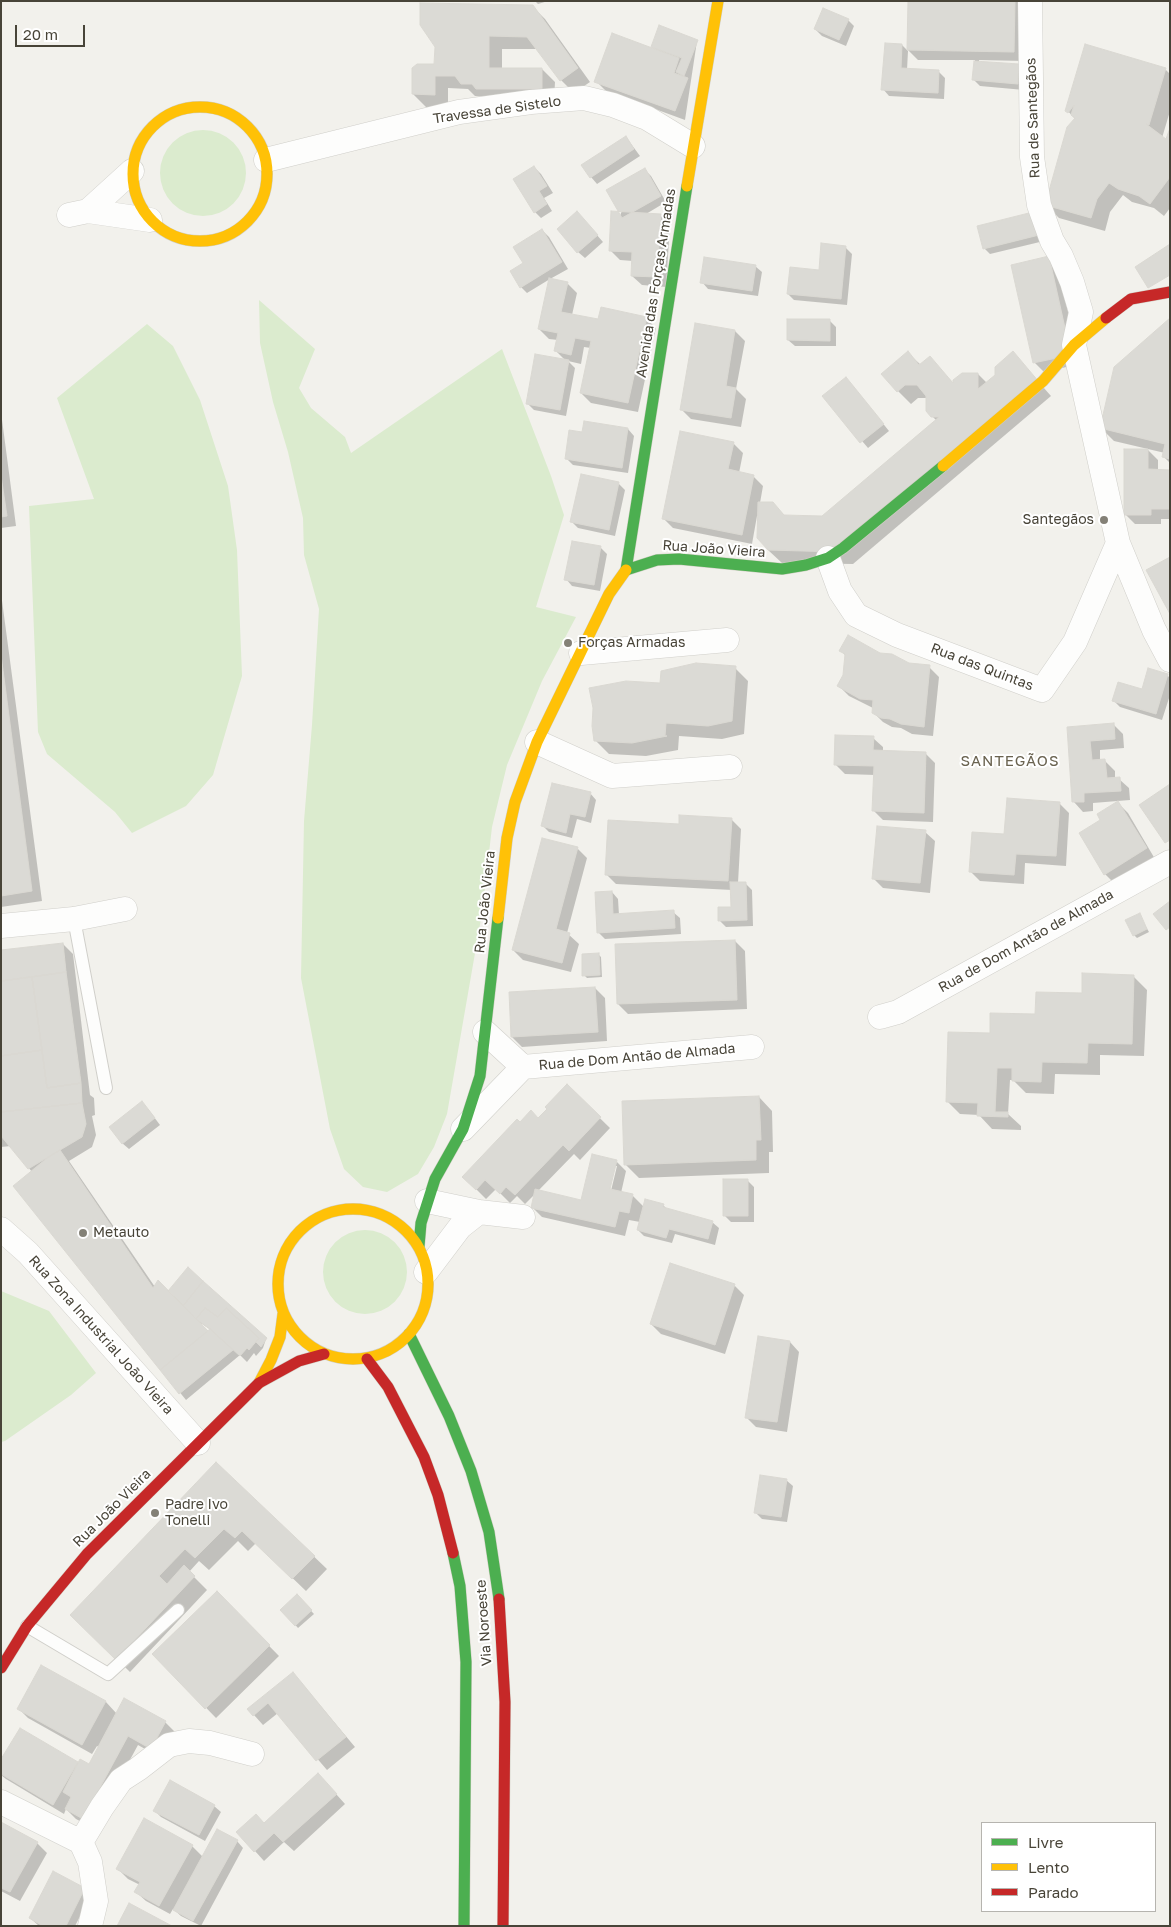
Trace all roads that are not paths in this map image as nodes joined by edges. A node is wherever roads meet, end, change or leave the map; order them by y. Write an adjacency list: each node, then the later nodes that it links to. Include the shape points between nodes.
1 (718, 1): 3 (street, Avenida das Forças Armadas)
2 (1030, 1): 8 (street, Rua de Santegãos, via 1032,158 1042,216 1072,282 1081,312)
3 (693, 146): 4 (street, Travessa de Sistelo, via 647,118 584,98 459,112); 11 (street, Avenida das Forças Armadas)
4 (266, 160): 5 (street, via 258,139 244,123 225,111 204,107 182,109 163,117 148,131 137,149); 6 (street, via 263,198 254,214 240,228 223,238 204,242 185,240 167,233)
5 (132, 171): 6 (street, via 140,205); 6 (street, via 78,213)
6 (150, 220)
7 (1170, 292): 8 (street, Rua João Vieira, via 1131,299)
8 (1074, 345): 9 (street); 10 (street, Rua João Vieira, via 1043,381 908,496)
9 (1118, 543): 10 (street, Rua das Quintas, via 1075,642 1042,690 897,635 856,615 840,591); 14 (street)
10 (828, 558): 11 (street, Rua João Vieira, via 782,569 679,559 656,560)
11 (626, 570): 13 (street, Rua João Vieira, via 609,594)
12 (727, 640): 13 (street)
13 (581, 653): 15 (street, Rua João Vieira)
14 (1170, 660)
15 (536, 742): 16 (street, via 612,776); 22 (street, Rua João Vieira, via 515,802 507,838)
16 (730, 767)
17 (1170, 862): 21 (street, Rua de Dom Antão de Almada, via 898,1012)
18 (124, 909): 19 (street)
19 (74, 919): 20 (street); 25 (lane)
20 (1, 926)
21 (880, 1017)
22 (485, 1032): 24 (street); 26 (street, Rua João Vieira, via 480,1076)
23 (752, 1047): 24 (street, Rua de Dom Antão de Almada)
24 (523, 1067): 26 (street)
25 (106, 1088)
26 (463, 1129): 27 (street, Rua João Vieira)
27 (424, 1195): 30 (street); 33 (street)
28 (393, 1209): 29 (street)
29 (375, 1212): 33 (street, via 398,1223); 35 (street, via 350,1209 326,1214 304,1226 288,1245 279,1269 278,1294)
30 (479, 1212): 31 (street); 34 (street, via 460,1227)
31 (523, 1217)
32 (1, 1229): 40 (street, Rua Zona Industrial João Vieira, via 28,1253)
33 (419, 1246): 34 (street)
34 (426, 1272): 36 (street, via 428,1289 422,1313)
35 (283, 1314): 37 (street, via 299,1338); 39 (street, Rua João Vieira, via 280,1337)
36 (410, 1334): 38 (street, via 390,1350); 49 (street, Via Noroeste, via 471,1471 490,1541 499,1595 504,1702)
37 (324, 1354): 38 (street, via 342,1359); 39 (street, Rua João Vieira, via 299,1361)
38 (367, 1358): 48 (street, Via Noroeste, via 388,1387 424,1457 448,1530 460,1586 466,1662)
39 (259, 1383): 40 (street, Rua João Vieira)
40 (198, 1443): 42 (street, Rua João Vieira, via 87,1554)
41 (178, 1610): 42 (lane, via 108,1674)
42 (26, 1626): 43 (street, Rua João Vieira)
43 (1, 1668)
44 (252, 1754): 46 (street, via 210,1743 190,1741 169,1745 121,1780)
45 (1, 1802): 46 (street)
46 (81, 1842): 47 (street, via 90,1862 96,1902)
47 (90, 1926)
48 (464, 1926)
49 (503, 1926)

